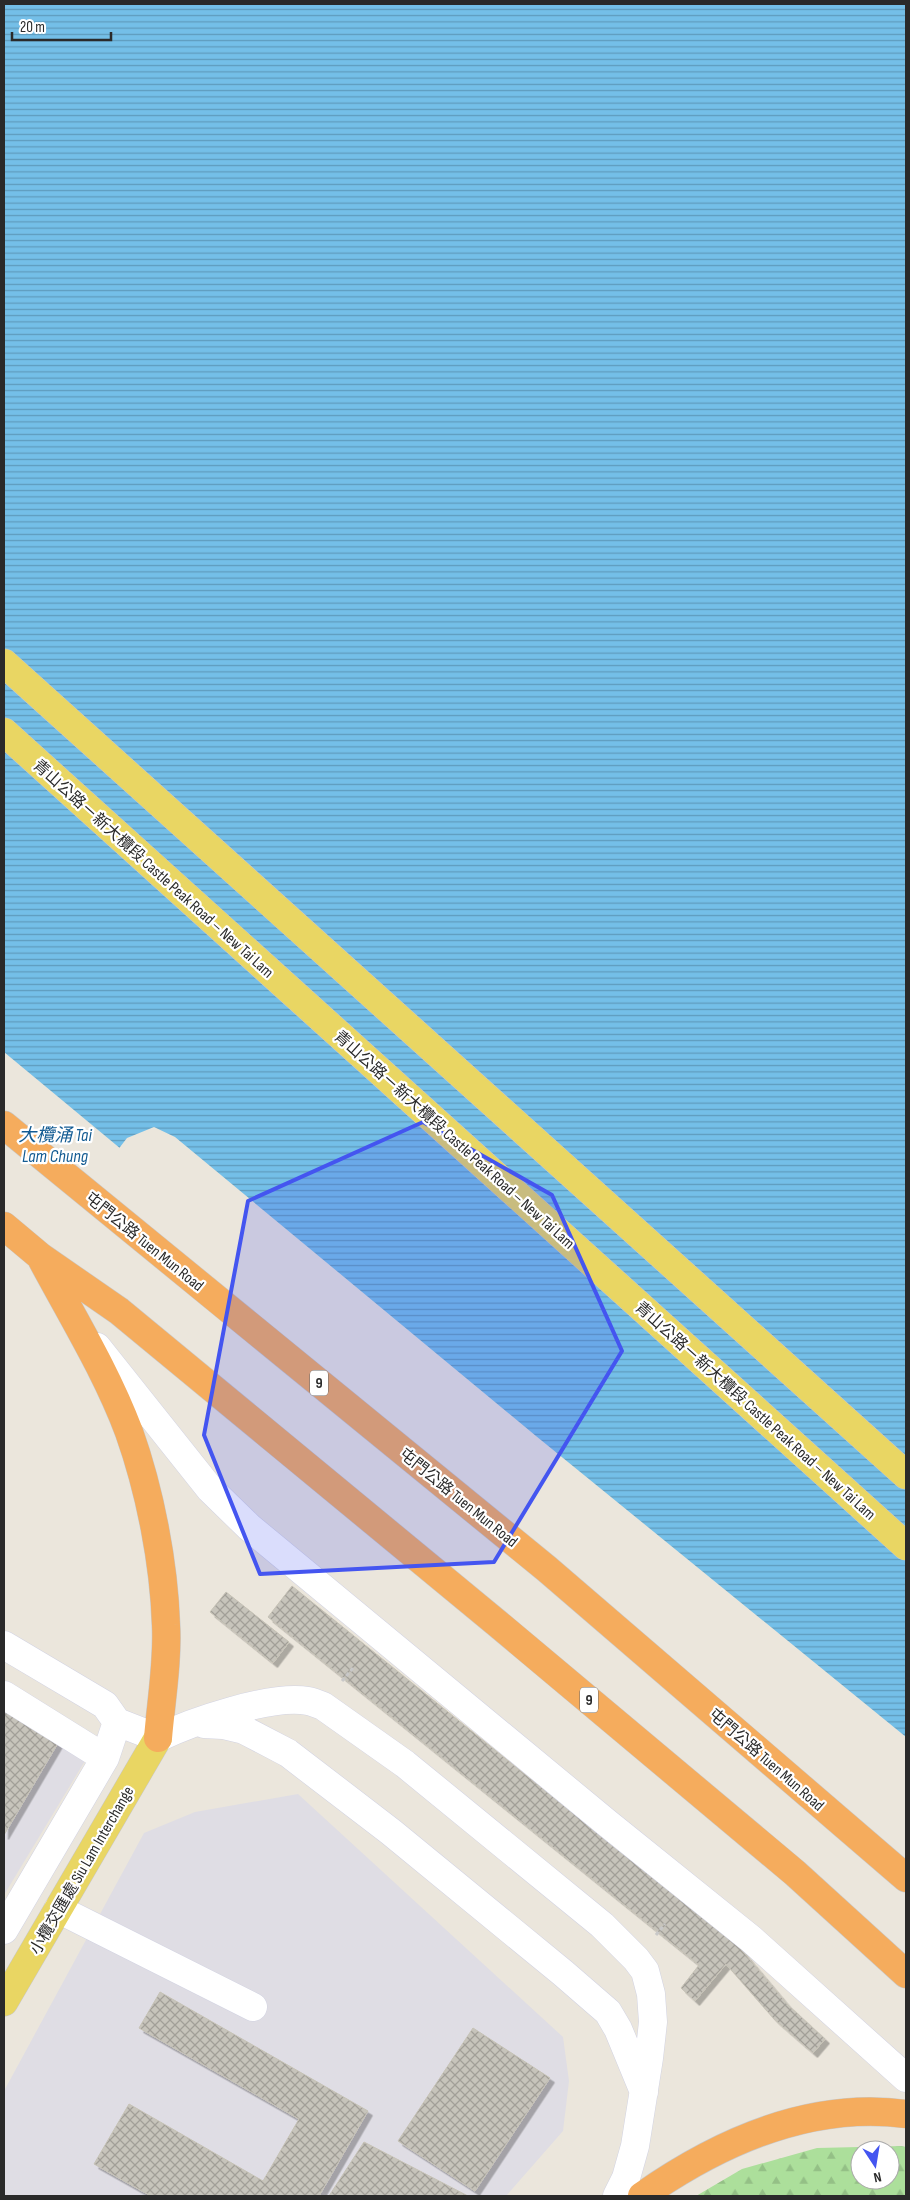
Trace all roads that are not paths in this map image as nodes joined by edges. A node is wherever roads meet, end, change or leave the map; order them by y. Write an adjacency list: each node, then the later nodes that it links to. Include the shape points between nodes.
1 (4, 663): 7 (main road)
2 (4, 732): 8 (main road, 青山公路－新大欖段 Castle Peak Road – New Tai Lam)
3 (4, 1125): 15 (highway, 屯門公路 Tuen Mun Road / 9, via 547,1568)
4 (4, 1226): 5 (highway, 9)
5 (41, 1256): 6 (highway); 18 (highway, 9, via 119,1311 490,1618 795,1873)
6 (70, 1312): 13 (highway, via 129,1432 154,1531 166,1627); 21 (lane, via 204,1482 249,1527 607,1823 752,1938)
7 (906, 1474)
8 (906, 1546)
9 (4, 1645): 11 (lane)
10 (4, 1695): 14 (lane)
11 (111, 1714): 13 (lane); 14 (lane)
12 (197, 1723): 13 (lane); 22 (lane, via 244,1730 288,1753 391,1832 556,1967 608,2012); 22 (lane, via 253,1705 275,1702 307,1700 322,1706 405,1764 602,1925 636,1959 644,1971 651,1994 653,2022)
13 (158, 1738): 16 (main road, 小欖交匯處 Siu Lam Interchange)
14 (106, 1758): 17 (lane)
15 (906, 1878)
16 (58, 1909): 19 (main road, 小欖交匯處 Siu Lam Interchange); 20 (lane)
17 (8, 1913)
18 (906, 1974)
19 (4, 2002)
20 (253, 2007)
21 (906, 2078)
22 (644, 2092): 24 (lane, via 635,2146)
23 (906, 2114): 25 (highway, via 857,2111 813,2116 770,2127 709,2154)
24 (617, 2196)
25 (642, 2196)

